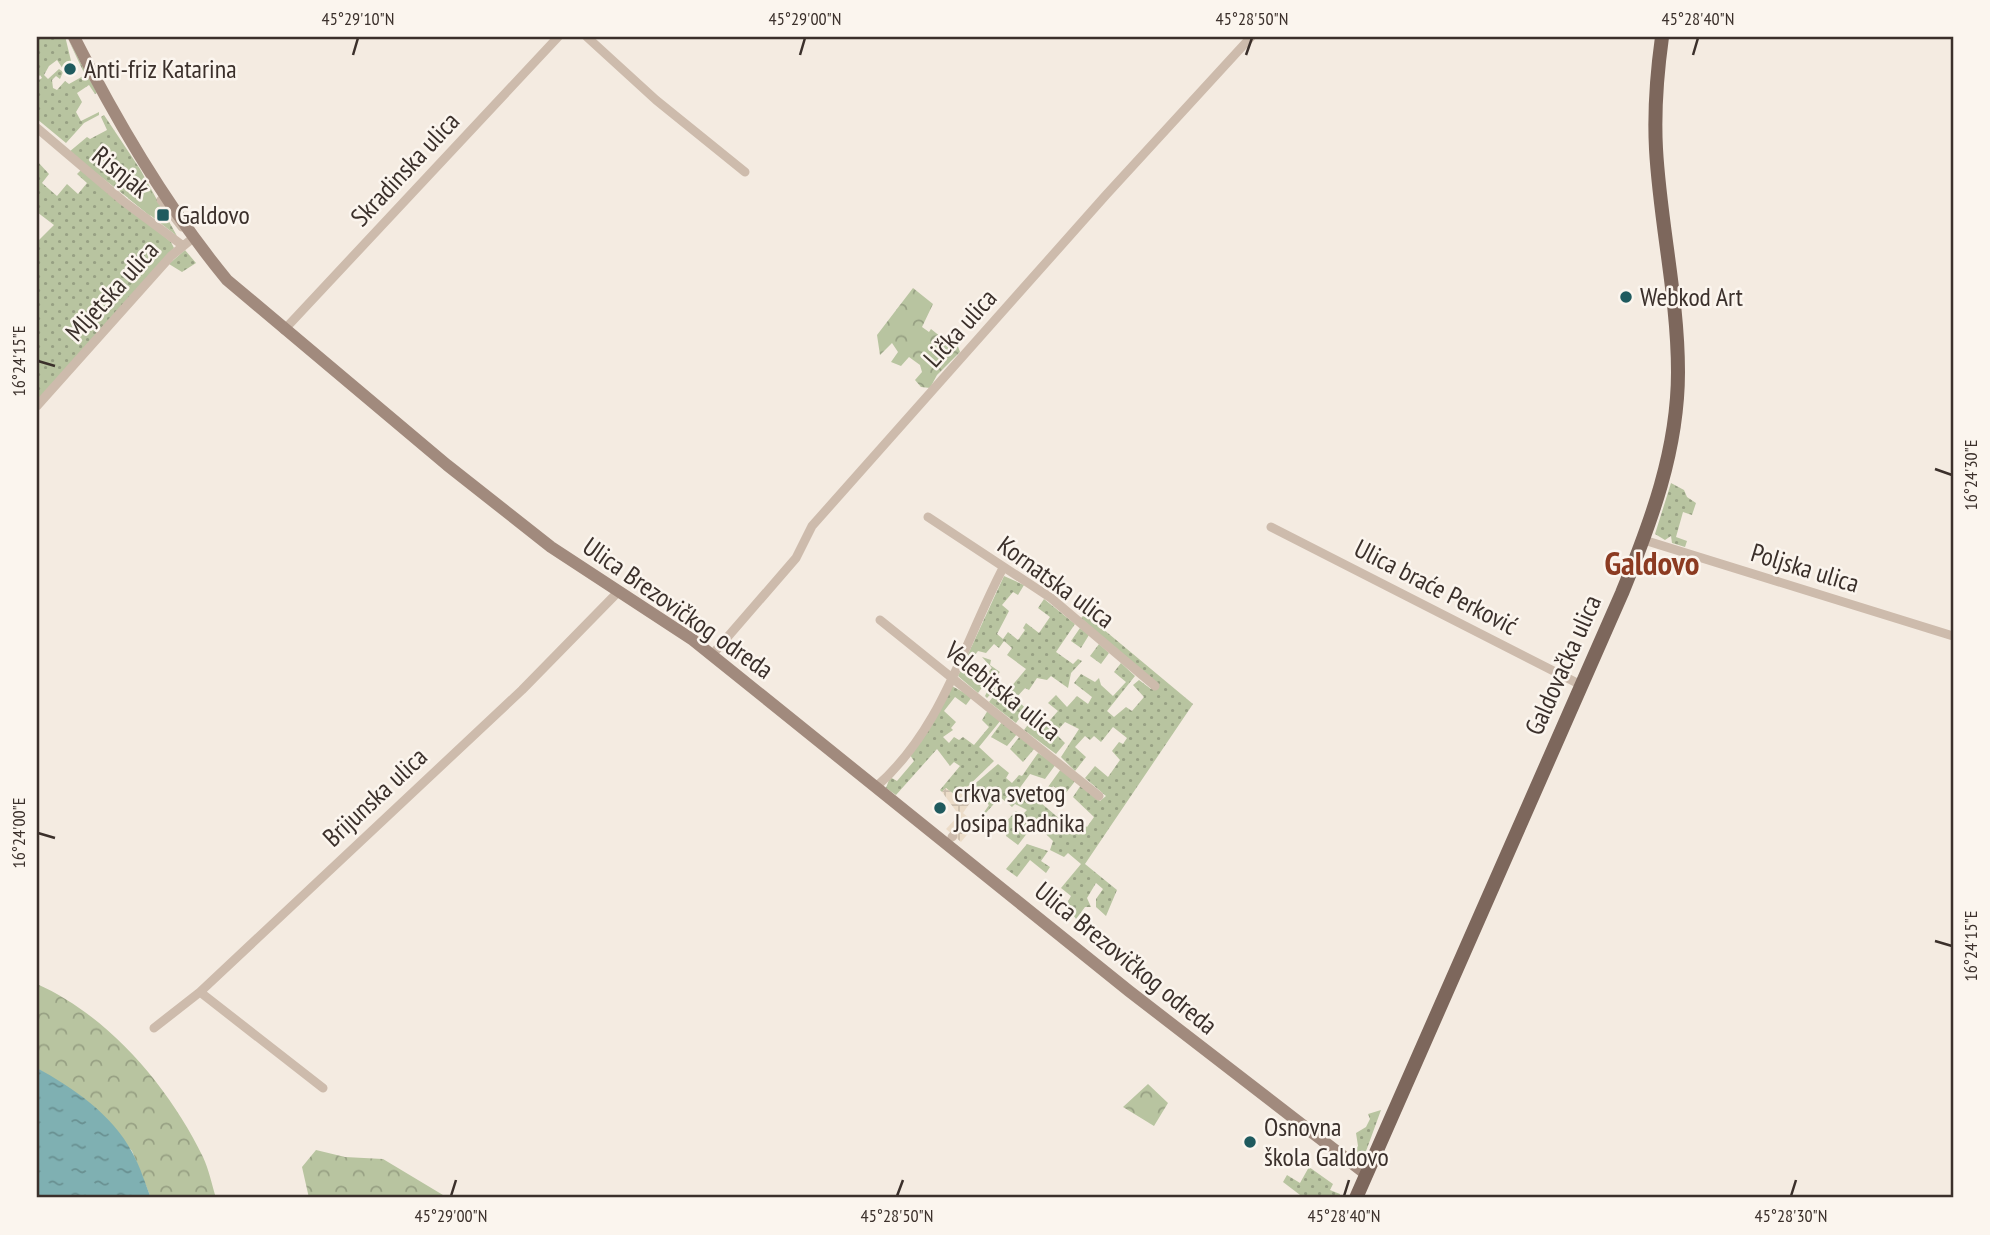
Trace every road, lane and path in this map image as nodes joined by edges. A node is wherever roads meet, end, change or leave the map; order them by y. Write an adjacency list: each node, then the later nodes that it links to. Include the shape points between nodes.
1 (74, 37): 8 (main road, Ulica Brezovičkog odreda, via 104,96)
2 (558, 37): 10 (street, Skradinska ulica)
3 (587, 37): 7 (street)
4 (1251, 37): 19 (street, Lička ulica, via 812,526 796,558)
5 (1662, 37): 14 (main road, Galdovačka ulica, via 1656,147 1678,375 1668,460)
6 (37, 128): 9 (street, Risnjak)
7 (745, 173)
8 (192, 235): 9 (street, Mljetska ulica); 10 (main road, Ulica Brezovičkog odreda, via 227,281)
9 (182, 245): 11 (street, Mljetska ulica)
10 (284, 330): 16 (main road, Ulica Brezovičkog odreda, via 551,547)
11 (37, 406)
12 (928, 517): 15 (street, Kornatska ulica)
13 (1271, 527): 21 (street, Ulica braće Perković)
14 (1644, 540): 18 (street, Poljska ulica); 21 (main road, Galdovačka ulica)
15 (1003, 568): 20 (street); 22 (street, Kornatska ulica, via 1051,598)
16 (619, 591): 19 (main road, Ulica Brezovičkog odreda); 25 (street, Brijunska ulica, via 522,690)
17 (880, 620): 20 (street, Velebitska ulica)
18 (1953, 636)
19 (712, 655): 23 (main road, Ulica Brezovičkog odreda)
20 (950, 676): 23 (street, via 942,701 914,748); 24 (street, Velebitska ulica)
21 (1581, 685): 28 (main road, Galdovačka ulica)
22 (1156, 687)
23 (876, 787): 28 (main road, Ulica Brezovičkog odreda)
24 (1100, 796)
25 (200, 992): 26 (street, Brijunska ulica); 27 (street)
26 (155, 1028)
27 (323, 1088)
28 (1366, 1174): 29 (main road, Galdovačka ulica)
29 (1356, 1198)

